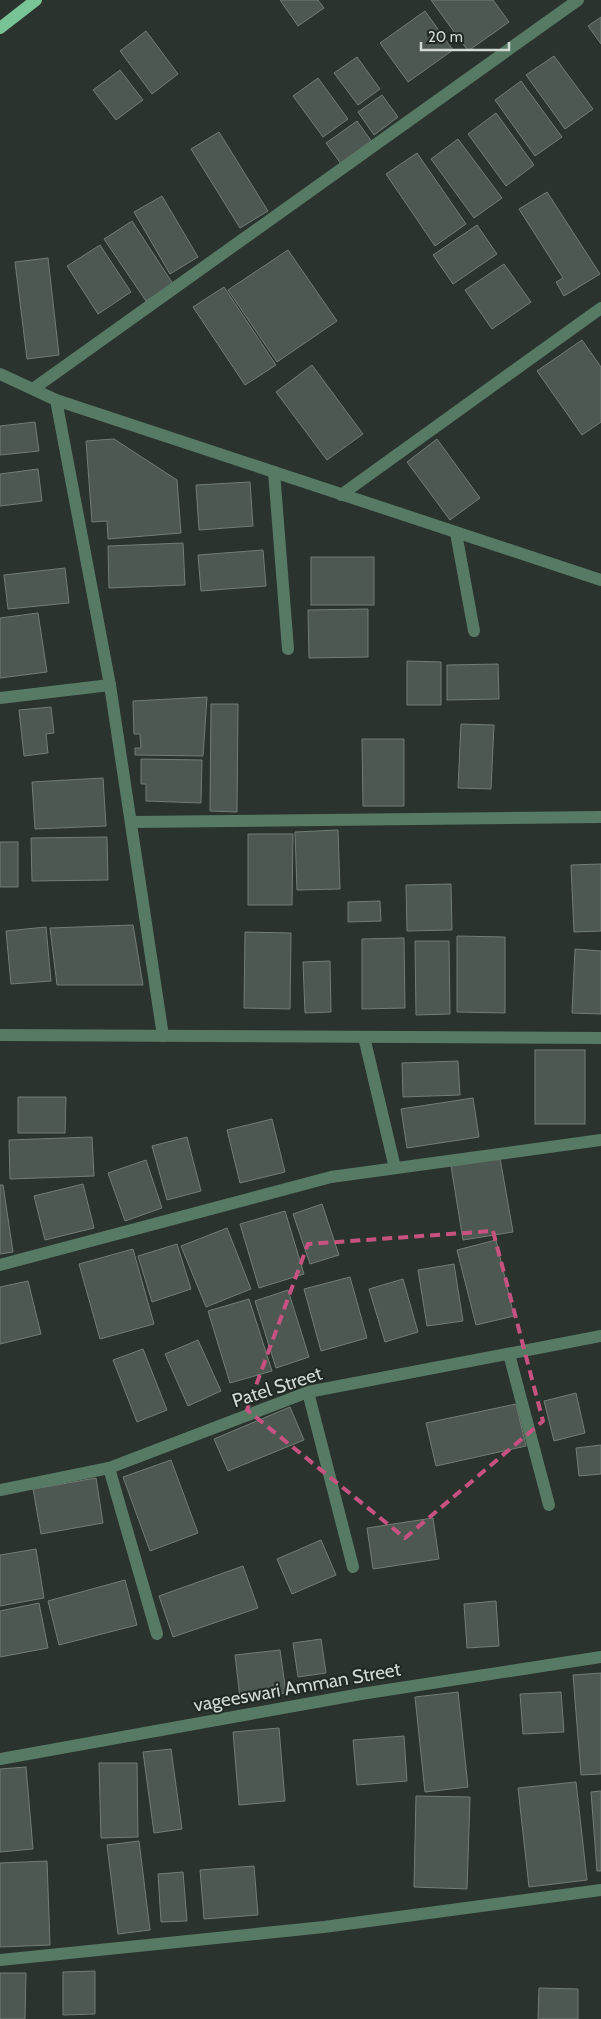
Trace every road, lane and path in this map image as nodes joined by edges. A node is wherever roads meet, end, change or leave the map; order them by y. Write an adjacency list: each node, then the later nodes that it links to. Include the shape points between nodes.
1 (36, 0): 3 (main road)
2 (578, 0): 6 (street)
3 (0, 28)
4 (601, 308): 9 (street)
5 (0, 374): 6 (street)
6 (33, 389): 7 (street)
7 (56, 400): 8 (street); 14 (street)
8 (274, 472): 9 (street); 13 (street)
9 (341, 495): 10 (street)
10 (456, 533): 11 (street); 12 (street)
11 (601, 580)
12 (474, 631)
13 (288, 649)
14 (110, 685): 15 (street); 17 (street)
15 (0, 698)
16 (601, 817): 17 (street)
17 (132, 822): 19 (street)
18 (0, 1035): 19 (street)
19 (163, 1036): 20 (street)
20 (364, 1037): 21 (street); 23 (street)
21 (601, 1038)
22 (601, 1140): 23 (street)
23 (395, 1168): 24 (street, via 331,1177)
24 (0, 1265)
25 (601, 1336): 26 (street, Patel Street)
26 (509, 1354): 27 (street, Patel Street); 30 (street)
27 (308, 1392): 28 (street, Patel Street); 31 (street)
28 (110, 1468): 29 (street, Patel Street); 32 (street)
29 (0, 1490)
30 (549, 1505)
31 (353, 1567)
32 (157, 1634)
33 (601, 1657): 34 (street, vageeswari Amman Street, via 361,1694)
34 (0, 1759)
35 (601, 1890): 36 (street, via 324,1927)
36 (0, 1960)

